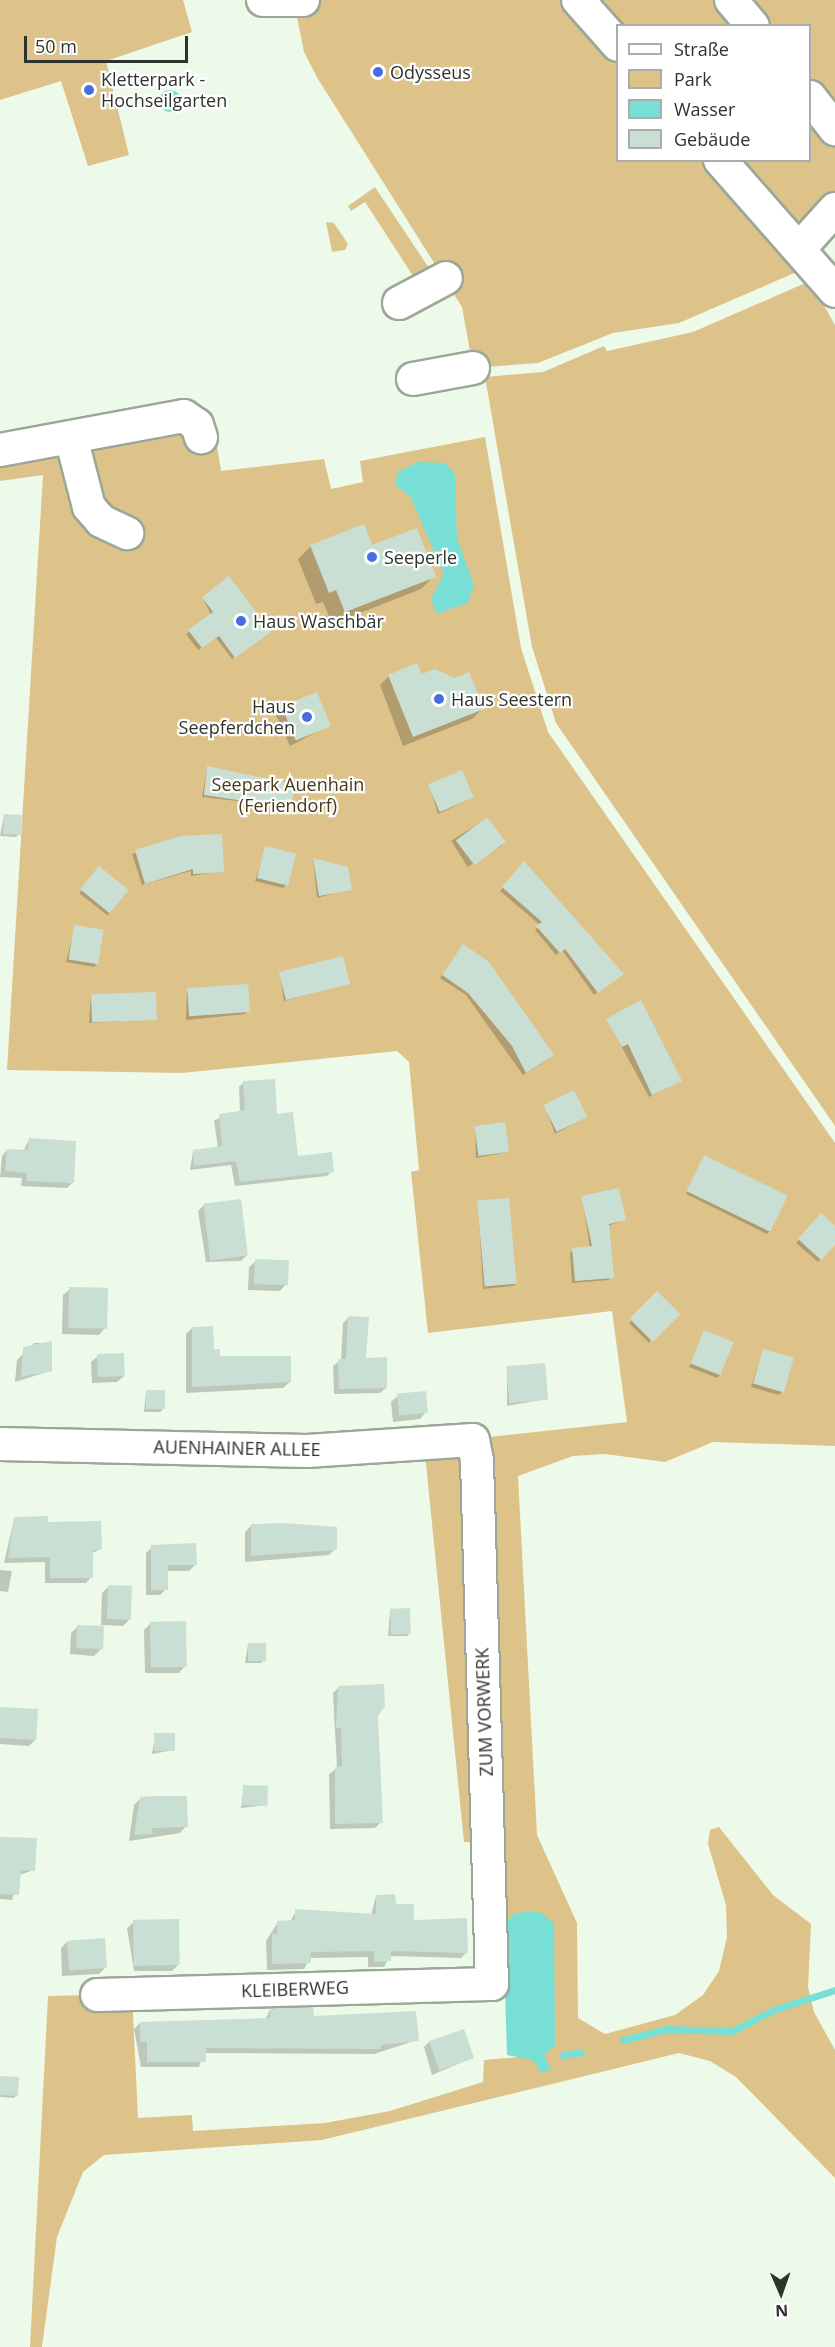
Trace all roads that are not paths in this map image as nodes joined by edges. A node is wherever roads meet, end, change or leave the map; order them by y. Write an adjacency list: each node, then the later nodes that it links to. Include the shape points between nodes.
1 (263, 0): 4 (street)
2 (578, 0): 6 (street)
3 (731, 0): 5 (street)
4 (299, 1)
5 (751, 24)
6 (616, 43)
7 (811, 98): 8 (street)
8 (835, 129)
9 (722, 162): 11 (street)
10 (835, 209): 11 (street)
11 (812, 258): 13 (street)
12 (446, 278): 14 (street)
13 (835, 291)
14 (399, 303)
15 (473, 368): 16 (street)
16 (413, 379)
17 (70, 437): 18 (street, via 184,416 197,425); 19 (street); 20 (street, via 82,489 101,521)
18 (201, 437)
19 (0, 450)
20 (127, 533)
21 (473, 1440): 22 (street, AUENHAINER ALLEE, via 307,1451); 23 (street, ZUM VORWERK)
22 (0, 1444)
23 (492, 1984): 24 (street, KLEIBERWEG)
24 (97, 1995)

